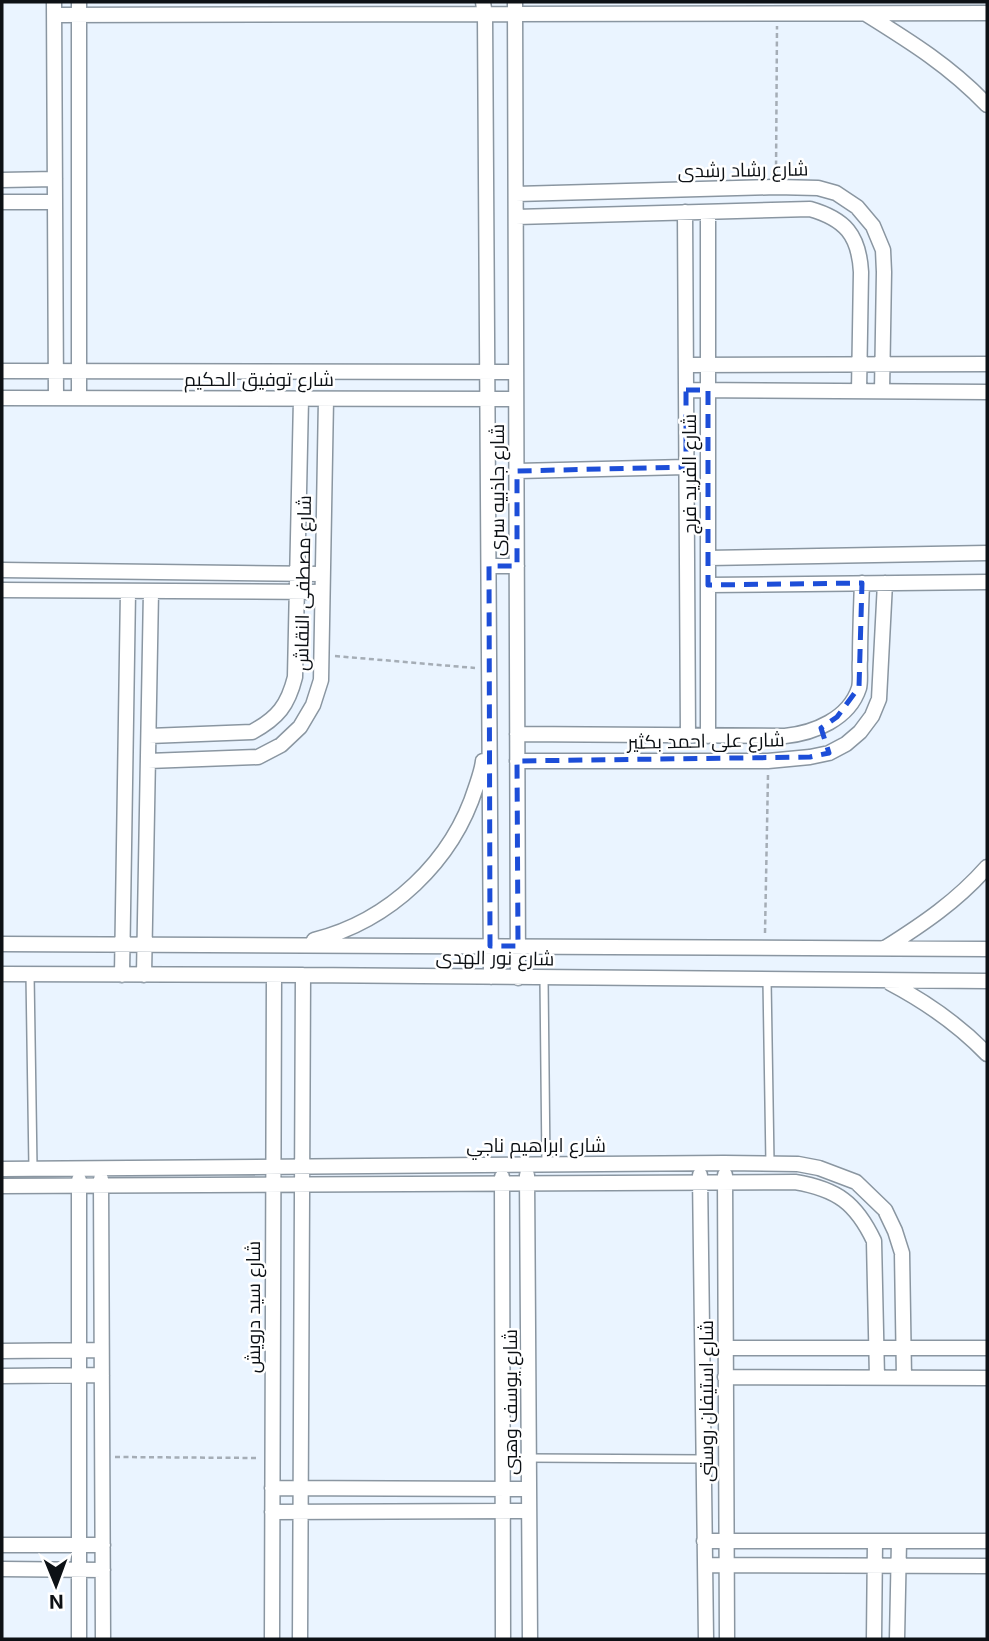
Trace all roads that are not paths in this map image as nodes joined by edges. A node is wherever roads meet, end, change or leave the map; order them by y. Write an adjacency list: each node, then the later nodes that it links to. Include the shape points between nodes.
1 (484, 8): 2 (street); 4 (street); 26 (street, شارع جاذبيه سرى)
2 (516, 8): 6 (street); 11 (street, شارع جاذبيه سرى)
3 (54, 9): 4 (street); 9 (street)
4 (79, 9): 25 (street)
5 (987, 13): 6 (street)
6 (865, 14): 7 (street, via 938,60)
7 (987, 105)
8 (2, 180): 9 (street)
9 (55, 180): 13 (street)
10 (776, 187): 11 (street, شارع رشاد رشدى); 14 (street); 22 (street, شارع رشاد رشدى, via 836,193 858,207 873,226 883,250)
11 (516, 194): 17 (street, شارع جاذبيه سرى)
12 (2, 202): 13 (street)
13 (55, 202): 24 (street)
14 (776, 210): 16 (street); 18 (street, via 810,209 827,214 853,238 861,272)
15 (685, 212): 16 (street); 17 (street); 20 (street, شارع الفريد فرج)
16 (708, 212): 21 (street, شارع الفريد فرج)
17 (516, 217): 27 (street, شارع جاذبيه سرى)
18 (859, 364): 21 (street); 22 (street); 30 (street)
19 (987, 364): 22 (street)
20 (686, 365): 21 (street); 28 (street, شارع الفريد فرج)
21 (708, 365): 29 (street, شارع الفريد فرج)
22 (882, 365): 31 (street, شارع رشاد رشدى)
23 (2, 371): 24 (street, شارع توفيق الحكيم)
24 (56, 371): 25 (street, شارع توفيق الحكيم); 34 (street)
25 (79, 372): 26 (street, شارع توفيق الحكيم); 35 (street)
26 (487, 372): 27 (street, شارع توفيق الحكيم); 38 (street, شارع جاذبيه سرى)
27 (516, 372): 39 (street, شارع جاذبيه سرى)
28 (686, 390): 29 (street); 40 (street, شارع الفريد فرج)
29 (708, 390): 30 (street); 43 (street, شارع الفريد فرج)
30 (859, 391): 31 (street)
31 (882, 391): 32 (street)
32 (987, 392)
33 (2, 398): 34 (street, شارع توفيق الحكيم)
34 (56, 398): 35 (street, شارع توفيق الحكيم)
35 (79, 398): 36 (street, شارع توفيق الحكيم)
36 (301, 399): 37 (street, شارع توفيق الحكيم); 47 (street, شارع مصطفى النقاش)
37 (326, 399): 38 (street, شارع توفيق الحكيم); 48 (street, شارع مصطفى النقاش)
38 (488, 399): 39 (street, شارع توفيق الحكيم); 44 (street, شارع جاذبيه سرى)
39 (516, 399): 41 (street, شارع جاذبيه سرى)
40 (686, 467): 41 (street); 63 (street, شارع الفريد فرج)
41 (517, 471): 45 (street, شارع جاذبيه سرى)
42 (987, 553): 43 (street)
43 (708, 558): 52 (street, شارع الفريد فرج)
44 (489, 566): 45 (street); 59 (street, شارع جاذبيه سرى)
45 (517, 566): 61 (street, شارع جاذبيه سرى)
46 (2, 570): 47 (street)
47 (297, 574): 48 (street); 56 (street, شارع مصطفى النقاش)
48 (322, 574): 57 (street, شارع مصطفى النقاش)
49 (987, 582): 51 (street)
50 (862, 583): 51 (street); 52 (street); 60 (street, شارع على احمد بكثير, via 859,687 850,703)
51 (885, 583): 66 (street, شارع على احمد بكثير, via 879,699 860,732)
52 (708, 585): 64 (street, شارع الفريد فرج)
53 (2, 590): 54 (street)
54 (128, 591): 55 (street); 69 (street)
55 (151, 591): 56 (street); 62 (street)
56 (297, 592): 57 (street); 58 (street, شارع مصطفى النقاش, via 295,677 281,711)
57 (322, 593): 65 (street, شارع مصطفى النقاش, via 321,680 300,727)
58 (267, 724): 62 (street, via 252,732); 65 (street)
59 (487, 728): 74 (street, via 482,767 470,804 429,871 367,920 331,936); 75 (street, شارع جاذبيه سرى)
60 (821, 728): 64 (street, شارع على احمد بكثير, via 785,736); 66 (street)
61 (517, 734): 63 (street, شارع على احمد بكثير); 67 (street, شارع جاذبيه سرى)
62 (149, 736): 68 (street)
63 (688, 736): 64 (street, شارع على احمد بكثير)
64 (708, 736)
65 (281, 745): 68 (street, شارع مصطفى النقاش, via 258,757)
66 (829, 753): 67 (street, شارع على احمد بكثير, via 768,761)
67 (517, 761): 76 (street, شارع جاذبيه سرى)
68 (148, 767): 69 (street, شارع مصطفى النقاش); 73 (street)
69 (125, 773): 72 (street)
70 (987, 867): 77 (street, via 931,919)
71 (2, 944): 72 (street, شارع نور الهدى)
72 (122, 945): 73 (street, شارع نور الهدى); 81 (street)
73 (145, 945): 74 (street, شارع نور الهدى); 82 (street)
74 (293, 945): 75 (street, شارع نور الهدى)
75 (490, 946): 76 (street, شارع نور الهدى); 85 (street, شارع جاذبيه سرى)
76 (518, 946): 77 (street, شارع نور الهدى); 86 (street, شارع جاذبيه سرى)
77 (885, 948): 78 (street, شارع نور الهدى)
78 (987, 949)
79 (2, 974): 80 (street, شارع نور الهدى)
80 (30, 974): 81 (street, شارع نور الهدى); 100 (lane)
81 (122, 975): 82 (street, شارع نور الهدى)
82 (144, 975): 83 (street, شارع نور الهدى)
83 (274, 975): 84 (street, شارع نور الهدى); 98 (street, شارع سيد درويش)
84 (303, 975): 85 (street, شارع نور الهدى); 99 (street)
85 (491, 978): 86 (street, شارع نور الهدى)
86 (518, 978): 87 (street, شارع نور الهدى)
87 (544, 978): 88 (street, شارع نور الهدى); 97 (lane)
88 (767, 980): 89 (street, شارع نور الهدى); 93 (lane)
89 (886, 981): 90 (street, شارع نور الهدى); 91 (street, via 945,1016)
90 (987, 981)
91 (987, 1054)
92 (724, 1163): 93 (street, شارع ابراهيم ناجي); 94 (street, شارع ابراهيم ناجي); 105 (street, شارع استيفان روستى)
93 (770, 1163): 116 (street, شارع ابراهيم ناجي, via 838,1174 856,1182 885,1210 902,1254)
94 (699, 1164): 97 (street, شارع ابراهيم ناجي); 104 (street, شارع استيفان روستى)
95 (502, 1165): 96 (street, شارع ابراهيم ناجي); 99 (street, شارع ابراهيم ناجي); 107 (street, شارع يوسف وهبى)
96 (527, 1165): 97 (street, شارع ابراهيم ناجي); 106 (street, شارع يوسف وهبى)
97 (546, 1165)
98 (273, 1166): 99 (street, شارع ابراهيم ناجي); 102 (street, شارع ابراهيم ناجي); 108 (street, شارع سيد درويش)
99 (302, 1166): 109 (street)
100 (33, 1168): 101 (street, شارع ابراهيم ناجي); 103 (street, شارع ابراهيم ناجي)
101 (79, 1168): 102 (street, شارع ابراهيم ناجي); 111 (street)
102 (101, 1168): 112 (street)
103 (2, 1169)
104 (700, 1182): 105 (street, شارع ابراهيم ناجي); 106 (street, شارع ابراهيم ناجي); 128 (street, شارع استيفان روستى)
105 (724, 1182): 113 (street, شارع استيفان روستى); 115 (street, شارع ابراهيم ناجي, via 816,1185 852,1206 874,1241)
106 (527, 1183): 107 (street, شارع ابراهيم ناجي); 127 (street, شارع يوسف وهبى)
107 (502, 1184): 109 (street, شارع ابراهيم ناجي); 131 (street, شارع يوسف وهبى)
108 (273, 1185): 109 (street, شارع ابراهيم ناجي); 112 (street, شارع ابراهيم ناجي); 129 (street, شارع سيد درويش)
109 (302, 1185): 130 (street)
110 (2, 1186): 111 (street, شارع ابراهيم ناجي)
111 (79, 1186): 112 (street, شارع ابراهيم ناجي); 117 (street)
112 (101, 1186): 118 (street)
113 (725, 1348): 115 (street); 123 (street, شارع استيفان روستى)
114 (987, 1348): 116 (street)
115 (877, 1349): 116 (street); 124 (street, شارع ابراهيم ناجي)
116 (904, 1349): 125 (street, شارع ابراهيم ناجي)
117 (79, 1350): 118 (street); 119 (street); 120 (street)
118 (102, 1350): 121 (street)
119 (2, 1351)
120 (79, 1375): 121 (street); 122 (street); 143 (street)
121 (102, 1375): 144 (street)
122 (2, 1376)
123 (726, 1377): 124 (street); 138 (street, شارع استيفان روستى)
124 (877, 1377): 125 (street)
125 (904, 1377): 126 (street)
126 (987, 1378)
127 (529, 1458): 128 (lane); 132 (street, شارع يوسف وهبى)
128 (704, 1459): 137 (street, شارع استيفان روستى)
129 (272, 1489): 130 (street); 135 (street, شارع سيد درويش)
130 (301, 1489): 131 (street); 136 (street)
131 (503, 1489): 132 (street); 133 (street, شارع يوسف وهبى)
132 (529, 1489): 134 (street, شارع يوسف وهبى)
133 (503, 1511): 134 (street); 136 (street); 157 (street, شارع يوسف وهبى)
134 (530, 1511): 158 (street, شارع يوسف وهبى)
135 (272, 1512): 136 (street); 155 (street, شارع سيد درويش)
136 (301, 1512): 156 (street)
137 (704, 1541): 138 (street); 145 (street, شارع استيفان روستى)
138 (726, 1541): 139 (street); 146 (street, شارع استيفان روستى)
139 (875, 1541): 140 (street); 147 (street)
140 (899, 1541): 141 (street); 148 (street)
141 (987, 1541)
142 (2, 1545): 143 (street)
143 (79, 1545): 144 (street); 151 (street)
144 (103, 1545): 152 (street)
145 (705, 1565): 146 (street); 159 (street, شارع استيفان روستى)
146 (726, 1565): 147 (street); 160 (street, شارع استيفان روستى)
147 (875, 1566): 148 (street); 161 (street)
148 (899, 1566): 149 (street); 162 (street)
149 (987, 1566)
150 (2, 1569): 151 (street)
151 (79, 1570): 152 (street); 153 (street)
152 (103, 1570): 154 (street)
153 (79, 1639)
154 (103, 1639)
155 (272, 1639)
156 (300, 1639)
157 (503, 1639)
158 (530, 1639)
159 (706, 1639)
160 (727, 1639)
161 (874, 1639)
162 (897, 1639)

